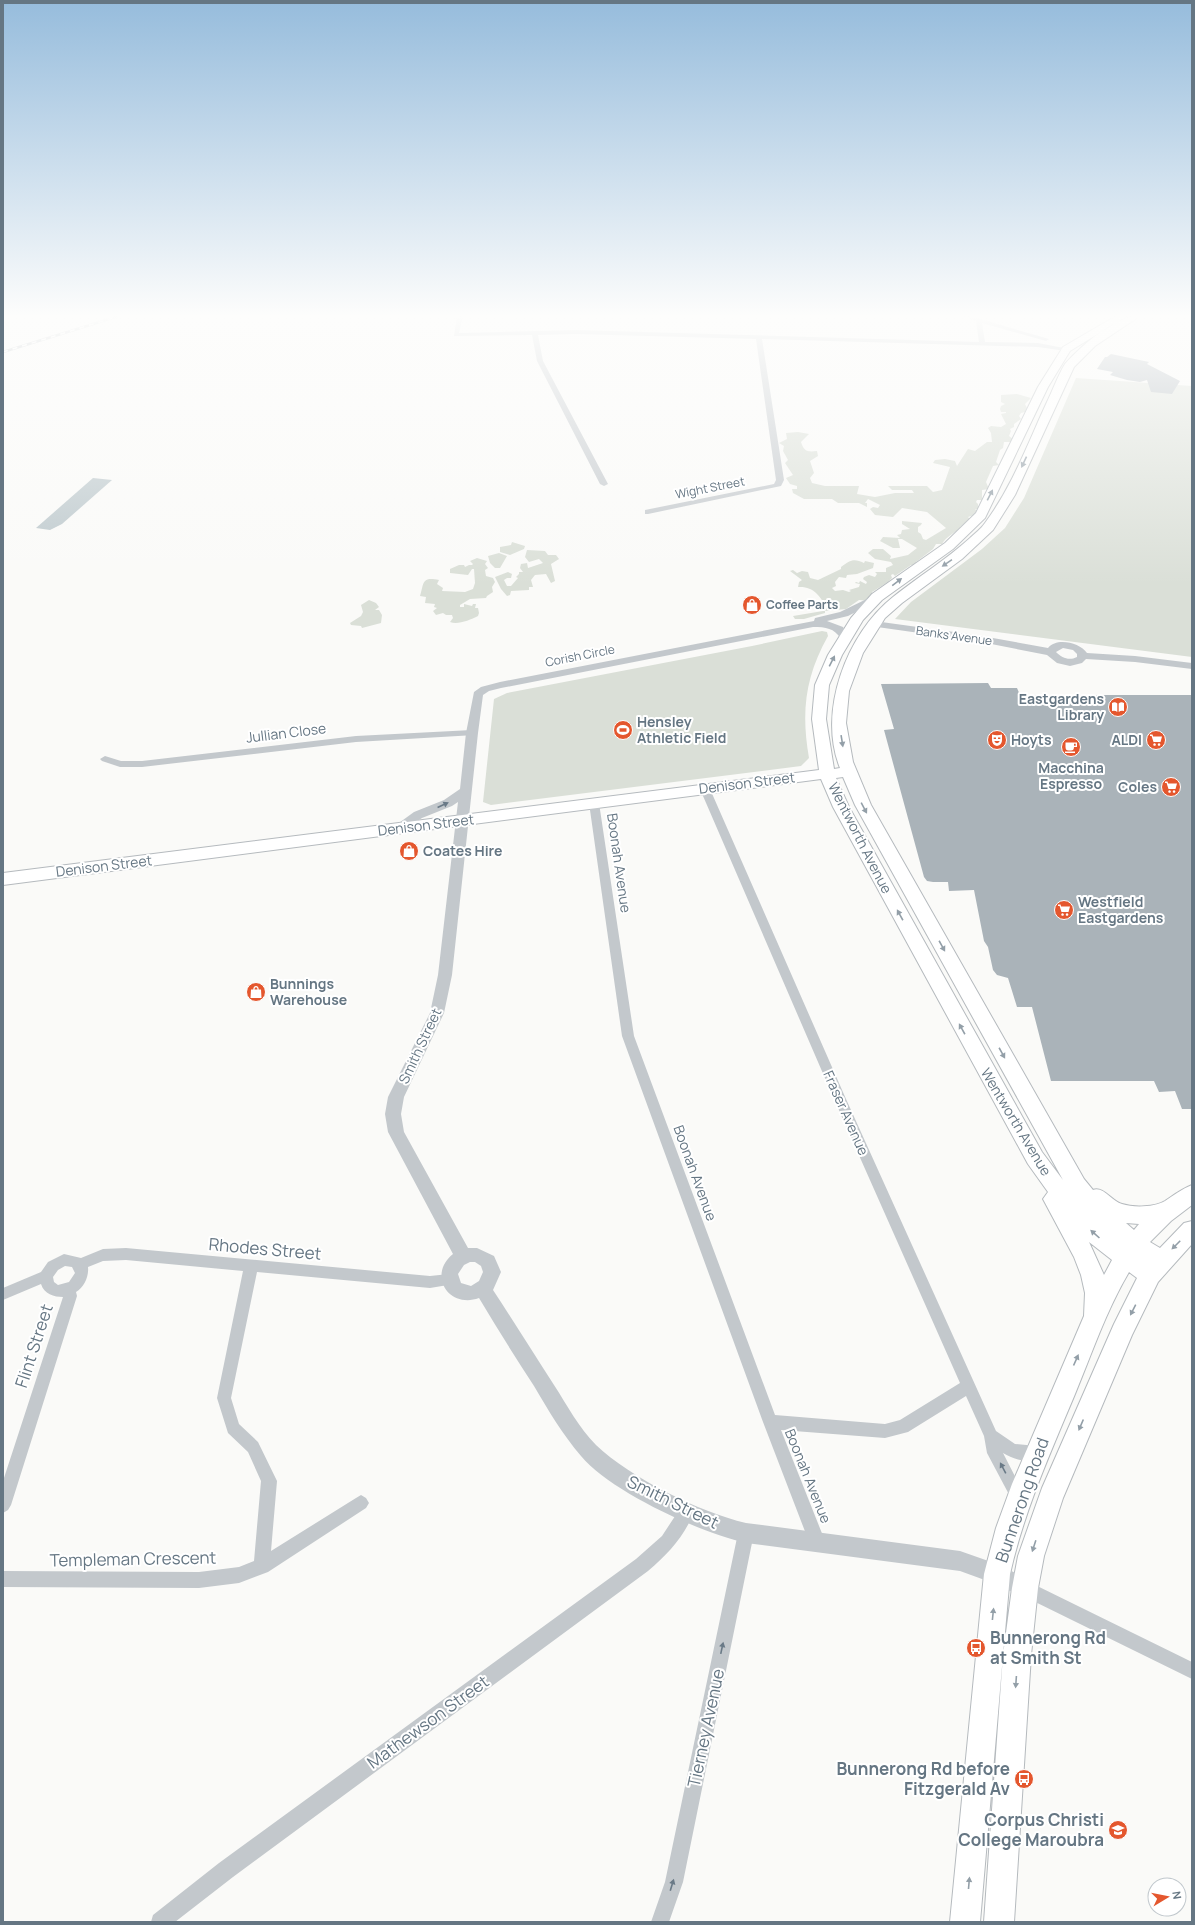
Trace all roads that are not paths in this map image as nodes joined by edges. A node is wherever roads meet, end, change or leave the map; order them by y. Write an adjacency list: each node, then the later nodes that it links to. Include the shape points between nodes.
1 (563, 406): 5 (street)
2 (769, 406): 6 (street, Wight Street, via 780,480 777,486)
3 (1034, 406): 7 (main road, Wentworth Avenue, one-way to 3, via 949,546 981,515)
4 (1051, 406): 10 (main road, Wentworth Avenue, one-way to 10, via 1009,496 989,527 958,556 897,600)
5 (604, 484)
6 (648, 512)
7 (877, 598): 8 (main road, Wentworth Avenue); 9 (street, Corish Circle, via 854,610)
8 (858, 618): 10 (main road, Banks Avenue); 11 (main road, Wentworth Avenue)
9 (813, 624): 11 (street, Corish Circle, via 835,626); 15 (street, Corish Circle, via 491,687 478,694)
10 (874, 624): 12 (street, Banks Avenue, via 976,638); 17 (main road, Wentworth Avenue, one-way to 17, via 856,653 842,691 839,724)
11 (845, 637): 18 (main road, Wentworth Avenue, one-way to 11, via 820,729 821,698 828,670)
12 (1051, 652): 13 (street, via 1057,659 1070,662 1080,660); 13 (street, via 1056,646 1068,645 1077,648)
13 (1083, 656): 14 (street)
14 (1192, 666)
15 (472, 733): 16 (street, Jullian Close, via 356,738 142,764 120,764); 20 (street, Corish Circle)
16 (105, 760)
17 (848, 772): 18 (main road, Denison Street); 25 (main road, Wentworth Avenue, one-way to 25, via 863,805)
18 (827, 774): 19 (main road, Denison Street); 26 (main road, Wentworth Avenue, one-way to 18, via 855,835)
19 (705, 789): 21 (main road, Denison Street); 41 (street, Fraser Avenue)
20 (466, 790): 22 (street, Corish Circle); 23 (street, one-way to 20, via 418,815 448,803)
21 (594, 803): 22 (main road, Denison Street); 42 (street, Boonah Avenue, via 628,1036)
22 (463, 820): 23 (main road, Denison Street); 31 (street, Smith Street, via 445,975 437,1014 396,1097 393,1114 396,1132)
23 (398, 828): 24 (main road, Denison Street)
24 (3, 879)
25 (1057, 1151): 28 (main road, via 1093,1195 1111,1210 1128,1216); 30 (main road, Wentworth Avenue, via 1077,1185)
26 (1035, 1158): 30 (main road, Wentworth Avenue, one-way to 26, via 1096,1235 1083,1222); 40 (main road, via 1090,1268 1096,1294)
27 (1192, 1194): 28 (main road, Bunnerong Road)
28 (1167, 1210): 30 (main road, Bunnerong Road)
29 (1192, 1230): 34 (main road, Bunnerong Road, one-way to 34)
30 (1130, 1251): 34 (main road, Wentworth Avenue); 40 (main road, Bunnerong Road)
31 (463, 1256): 36 (street, via 453,1264 448,1274); 38 (street, via 476,1255 488,1261 492,1272 488,1284)
32 (80, 1264): 33 (street, Rhodes Street, via 97,1256 113,1254); 35 (street, via 64,1260 53,1266); 37 (street, via 82,1275 77,1283)
33 (251, 1266): 36 (street, Rhodes Street, via 430,1282); 51 (street, via 224,1398 233,1428 253,1447 269,1481)
34 (1156, 1268): 54 (main road, Bunnerong Road, one-way to 54, via 1116,1345 1051,1497 1031,1556)
35 (46, 1276): 37 (street, via 51,1289); 39 (street)
36 (449, 1280): 38 (street, via 463,1293)
37 (68, 1289): 47 (street, Flint Street, via 70,1296)
38 (483, 1289): 48 (street, Smith Street, via 567,1423 588,1451 622,1478)
39 (3, 1294)
40 (1094, 1321): 44 (main road, Bunnerong Road, one-way to 40)
41 (969, 1386): 42 (street, via 903,1426 885,1431); 43 (street, Fraser Avenue)
42 (770, 1422): 50 (street, Boonah Avenue)
43 (991, 1436): 44 (street, via 1016,1453); 45 (street, Fraser Avenue, one-way to 43, via 992,1448)
44 (1037, 1453): 45 (main road, Bunnerong Road)
45 (1019, 1500): 52 (main road, Bunnerong Road, via 1002,1549)
46 (361, 1503): 51 (street, Templeman Crescent)
47 (3, 1505)
48 (686, 1512): 49 (street, Smith Street, via 724,1528); 56 (street, Mathewson Street, via 665,1547 642,1565 226,1870)
49 (746, 1533): 50 (street, Smith Street); 57 (street, Tierney Avenue, one-way to 49, via 674,1882)
50 (817, 1541): 52 (street, Smith Street, via 960,1561)
51 (262, 1566): 53 (street, Templeman Crescent, via 239,1575 199,1580)
52 (997, 1574): 54 (street, Smith Street); 58 (main road, Bunnerong Road, one-way to 52)
53 (3, 1580)
54 (1025, 1588): 55 (street); 59 (main road, Bunnerong Road, one-way to 59)
55 (1192, 1670)
56 (160, 1922)
57 (660, 1922)
58 (965, 1922)
59 (999, 1922)

